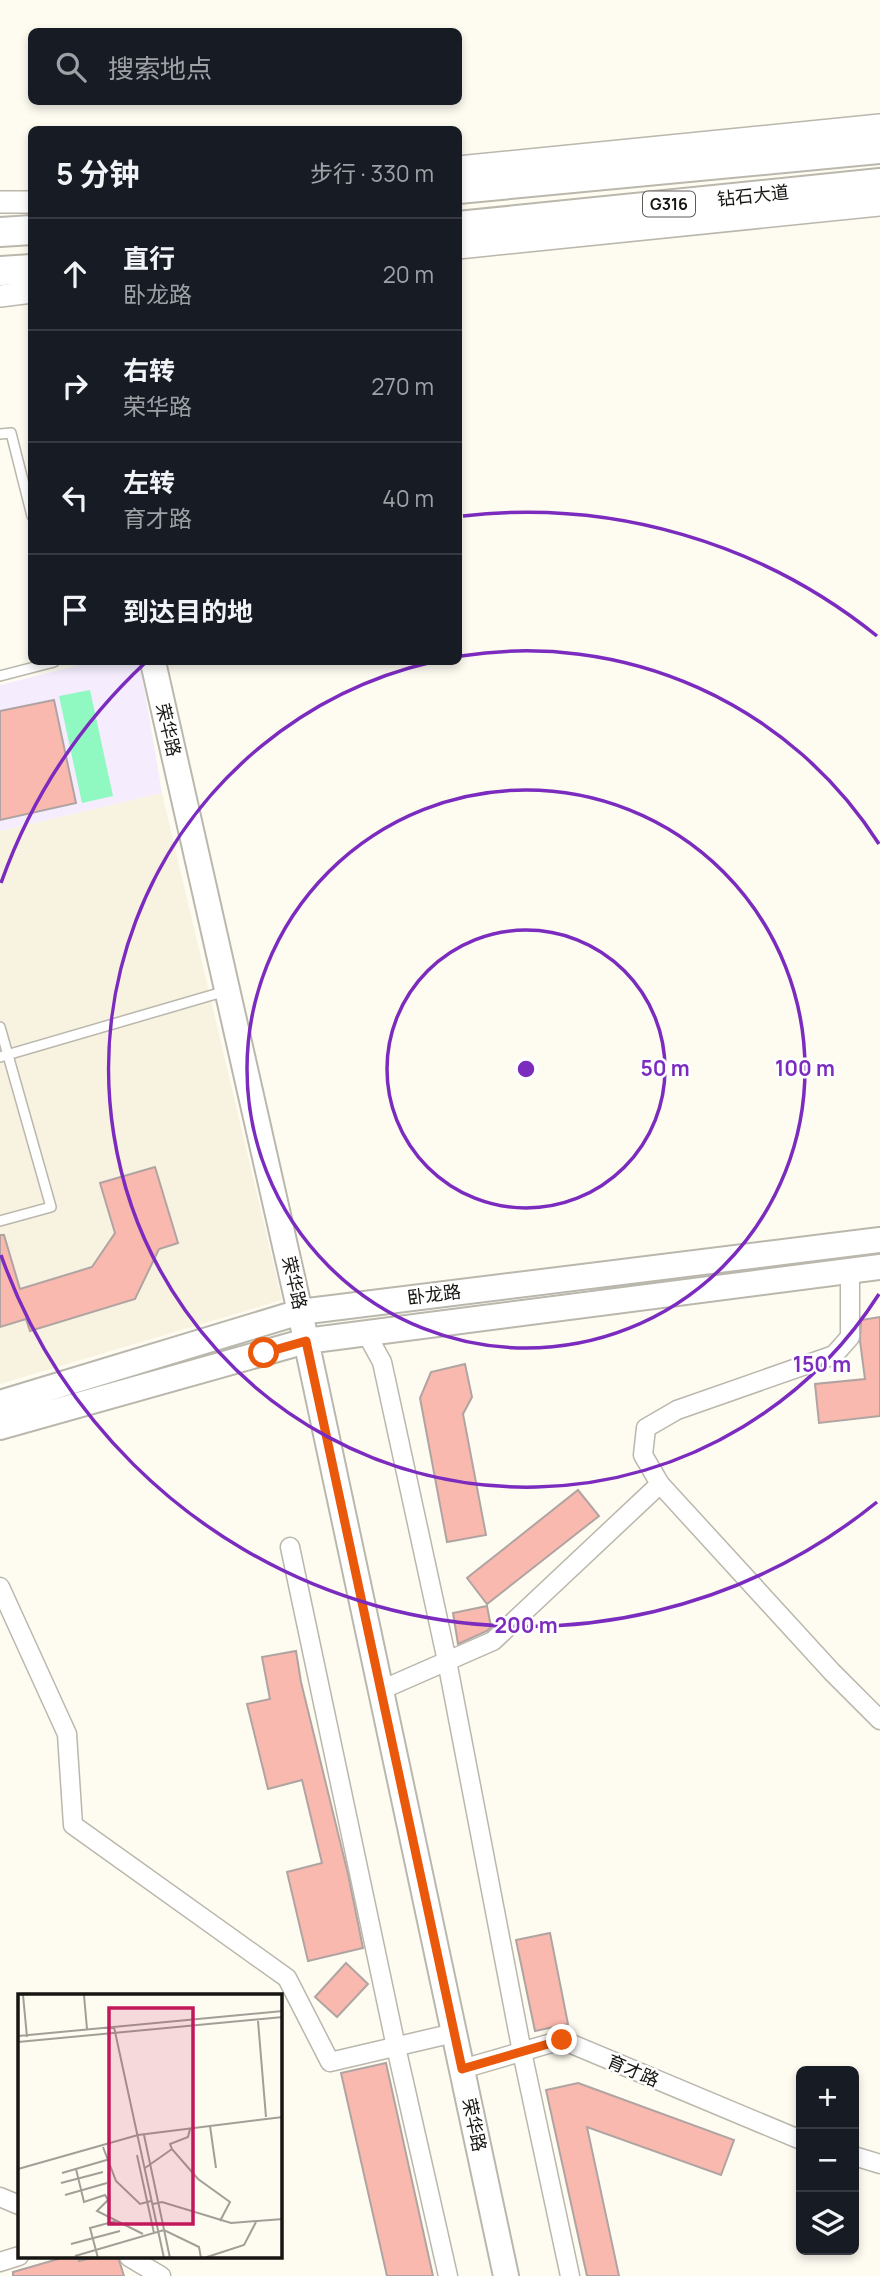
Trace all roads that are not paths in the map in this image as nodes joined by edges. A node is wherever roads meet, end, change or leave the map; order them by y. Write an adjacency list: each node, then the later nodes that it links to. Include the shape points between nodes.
1 (880, 125): 3 (street)
2 (880, 149): 3 (highway, 钻石大道 / G316)
3 (606, 164): 4 (street); 6 (highway, 钻石大道 / G316)
4 (462, 167)
5 (880, 183): 10 (highway, 钻石大道 / G316)
6 (462, 188)
7 (0, 202): 8 (street)
8 (28, 202)
9 (880, 205): 13 (street)
10 (462, 226)
11 (28, 230): 12 (highway)
12 (0, 232)
13 (462, 248)
14 (28, 269): 15 (highway)
15 (0, 271)
16 (28, 292): 17 (street)
17 (0, 296)
18 (0, 434): 19 (lane, via 11,433)
19 (28, 500)
20 (42, 665): 22 (lane)
21 (154, 665): 23 (main road, 荣华路)
22 (0, 676)
23 (228, 991): 25 (lane); 30 (main road, 荣华路)
24 (0, 1027): 25 (lane)
25 (4, 1055): 26 (lane, via 51,1207)
26 (0, 1221)
27 (880, 1240): 30 (main road, 卧龙路)
28 (880, 1267): 29 (main road, 卧龙路)
29 (850, 1271): 31 (main road, 卧龙路); 35 (street, via 850,1337 834,1355 677,1410 646,1428 643,1455)
30 (300, 1312): 32 (main road, 荣华路); 33 (main road, 卧龙路)
31 (366, 1333): 32 (main road, 卧龙路); 38 (street, via 382,1362)
32 (306, 1341): 34 (main road, 卧龙路); 39 (main road, 荣华路)
33 (0, 1404)
34 (0, 1427)
35 (660, 1484): 38 (street, via 493,1641); 40 (street)
36 (290, 1547): 42 (street)
37 (2, 1593): 42 (street, via 67,1734 73,1825 287,1978 330,2062)
38 (447, 1661): 39 (street); 43 (street)
39 (381, 1690): 41 (main road, 荣华路)
40 (880, 1720)
41 (454, 2033): 42 (street); 44 (main road, 荣华路)
42 (396, 2047): 54 (street)
43 (522, 2052): 44 (street, 育才路); 45 (street, 育才路, via 562,2040); 56 (street)
44 (462, 2069): 55 (main road, 荣华路)
45 (796, 2138)
46 (859, 2158): 47 (street)
47 (880, 2164)
48 (0, 2197): 49 (street)
49 (18, 2205)
50 (18, 2256): 52 (street)
51 (131, 2258): 53 (street)
52 (0, 2262)
53 (161, 2276)
54 (448, 2276)
55 (506, 2276)
56 (570, 2276)

